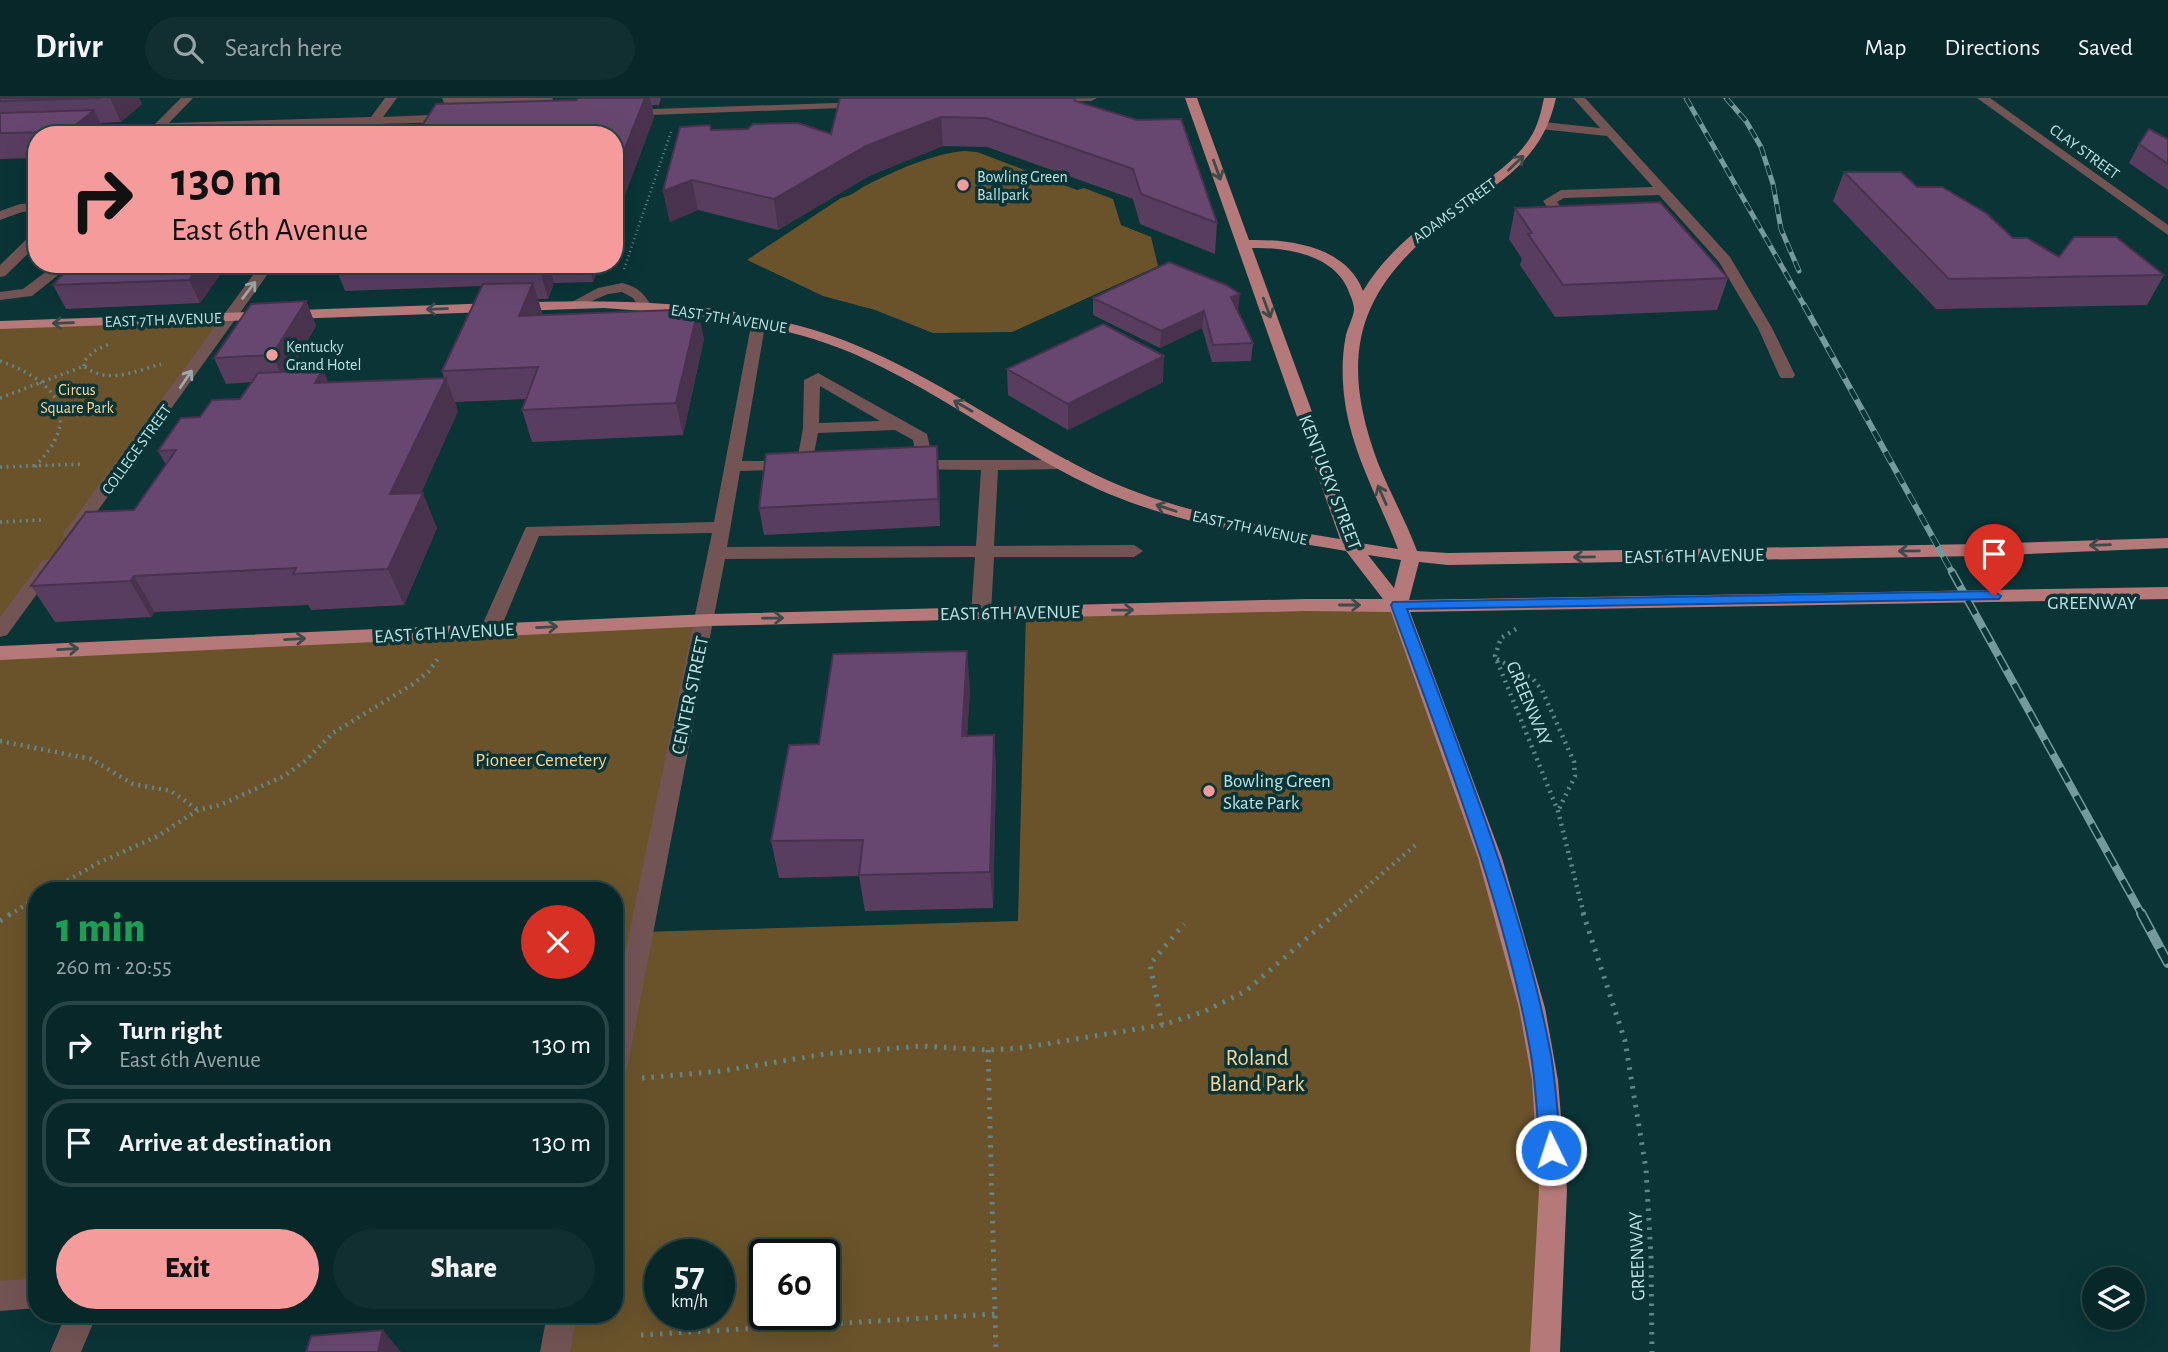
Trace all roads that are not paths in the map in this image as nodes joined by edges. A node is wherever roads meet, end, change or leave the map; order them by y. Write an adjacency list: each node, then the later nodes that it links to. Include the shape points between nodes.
1 (187, 98): 19 (street)
2 (391, 98): 18 (street)
3 (449, 98): 15 (street, via 548,99 555,102 536,116)
4 (728, 98): 13 (street)
5 (1091, 98): 10 (street)
6 (1191, 98): 30 (main road, KENTUCKY STREET, one-way to 30)
7 (1550, 98): 23 (main road, ADAMS STREET)
8 (1579, 98): 24 (street)
9 (1983, 98): 29 (street, CLAY STREET)
10 (1037, 100)
11 (794, 103): 12 (street); 13 (street)
12 (874, 105)
13 (721, 110): 14 (street)
14 (611, 114)
15 (556, 116)
16 (466, 118): 17 (street)
17 (428, 119): 18 (street); 22 (street)
18 (376, 121): 20 (street); 21 (street)
19 (154, 126)
20 (250, 126)
21 (372, 126)
22 (423, 126)
23 (1544, 126): 24 (street); 36 (main road, ADAMS STREET, one-way to 23, via 1379,277 1407,245 1521,159)
24 (1611, 133): 25 (street)
25 (1662, 191): 28 (street, via 1561,194 1549,201 1559,215); 40 (street, via 1678,216 1725,260)
26 (28, 208): 27 (street)
27 (0, 216)
28 (1590, 219)
29 (2168, 231)
30 (1244, 244): 36 (main road, via 1290,246 1329,261 1351,279); 50 (main road, KENTUCKY STREET, one-way to 50)
31 (28, 246): 32 (street)
32 (3, 267)
33 (53, 273): 35 (street, via 27,293)
34 (261, 273): 37 (street, COLLEGE STREET, one-way to 34)
35 (0, 296)
36 (1362, 309): 54 (main road, ADAMS STREET, one-way to 36, via 1368,462 1352,405 1353,335)
37 (229, 316): 38 (main road, EAST 7TH AVENUE, one-way to 37, via 690,309 573,305); 39 (main road, EAST 7TH AVENUE, one-way to 39); 60 (street, COLLEGE STREET, one-way to 37)
38 (759, 320): 43 (main road, EAST 7TH AVENUE, one-way to 38, via 890,365 801,330); 47 (street, CENTER STREET)
39 (0, 325)
40 (1787, 375)
41 (898, 425): 42 (street); 42 (street, via 818,378 811,380); 45 (street, via 921,438)
42 (811, 428): 47 (street, via 812,465)
43 (1063, 464): 46 (street); 50 (main road, EAST 7TH AVENUE, one-way to 43, via 1170,510)
44 (899, 465): 45 (street)
45 (925, 465): 46 (street)
46 (990, 465): 51 (street)
47 (733, 466): 48 (street, CENTER STREET)
48 (722, 527): 53 (street, CENTER STREET); 59 (street, via 532,531)
49 (2168, 542): 54 (main road, EAST 6TH AVENUE, one-way to 54, via 1978,550)
50 (1352, 547): 54 (main road, EAST 7TH AVENUE); 56 (main road, KENTUCKY STREET)
51 (985, 550): 52 (street); 53 (street); 57 (street)
52 (1134, 551)
53 (717, 553): 58 (street, CENTER STREET)
54 (1410, 557): 56 (main road)
55 (2168, 593): 56 (main road, EAST 6TH AVENUE)
56 (1398, 605): 57 (main road, EAST 6TH AVENUE, one-way to 56); 69 (main road, KENTUCKY STREET, via 1490,858 1537,1032 1553,1190)
57 (981, 613): 58 (main road, EAST 6TH AVENUE, one-way to 57)
58 (705, 620): 59 (main road, EAST 6TH AVENUE, one-way to 58); 62 (street, CENTER STREET)
59 (490, 630): 61 (main road, EAST 6TH AVENUE, one-way to 59)
60 (0, 631)
61 (0, 653)
62 (623, 1063)
63 (28, 1294): 64 (street)
64 (0, 1296)
65 (78, 1323): 67 (street)
66 (560, 1323): 68 (street)
67 (65, 1352)
68 (555, 1352)
69 (1545, 1352)

